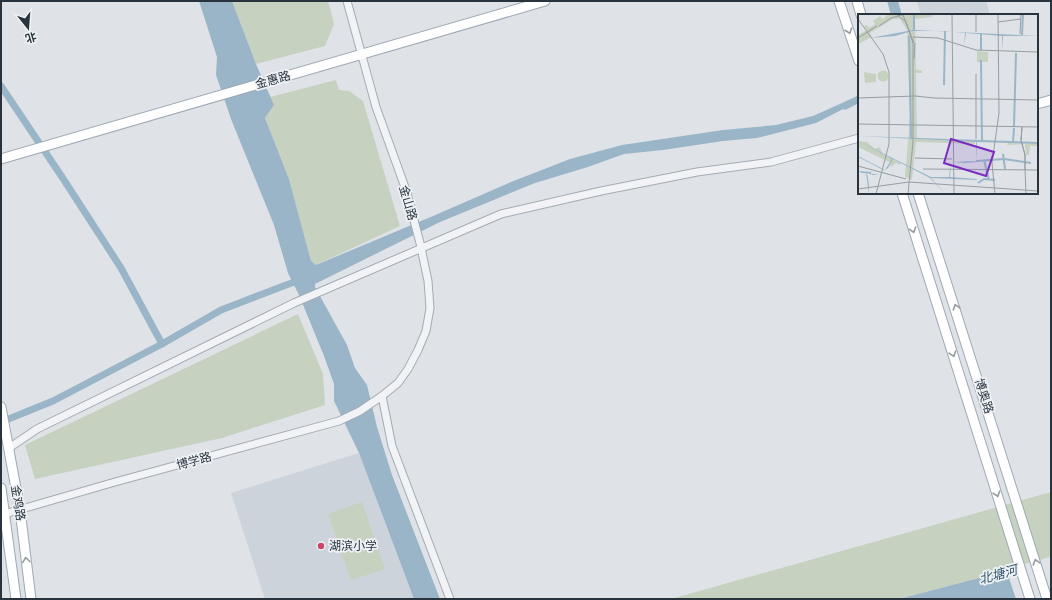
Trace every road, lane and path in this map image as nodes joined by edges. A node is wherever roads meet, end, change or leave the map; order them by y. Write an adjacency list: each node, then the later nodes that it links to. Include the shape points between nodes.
1 (347, 1): 6 (street, 金山路)
2 (545, 1): 6 (main road, 金惠路)
3 (839, 1): 7 (main road, one-way to 7)
4 (857, 1): 5 (main road)
5 (861, 14)
6 (362, 55): 11 (main road, 金惠路); 14 (street, 金山路, via 376,107 406,190)
7 (858, 57)
8 (1051, 100): 9 (main road)
9 (1038, 104)
10 (858, 138): 14 (street, via 771,162 697,172 501,214)
11 (1, 159)
12 (902, 194): 24 (main road, 博奥路, one-way to 24)
13 (918, 194): 25 (main road, 博奥路, one-way to 13)
14 (421, 246): 15 (street, 金山路, via 430,301 426,332 408,369 398,383); 17 (street, via 294,303 38,429)
15 (379, 398): 19 (street, 博学路, via 339,421); 23 (street, via 392,446)
16 (1, 407): 17 (main road, 金鸡路)
17 (9, 448): 19 (main road, 金鸡路)
18 (1, 488): 20 (main road, 金鸡路)
19 (20, 510): 20 (street, 博学路); 22 (main road, 金鸡路, one-way to 19)
20 (3, 514): 21 (main road, 金鸡路)
21 (16, 599)
22 (31, 599)
23 (450, 599)
24 (1030, 599)
25 (1047, 599)

